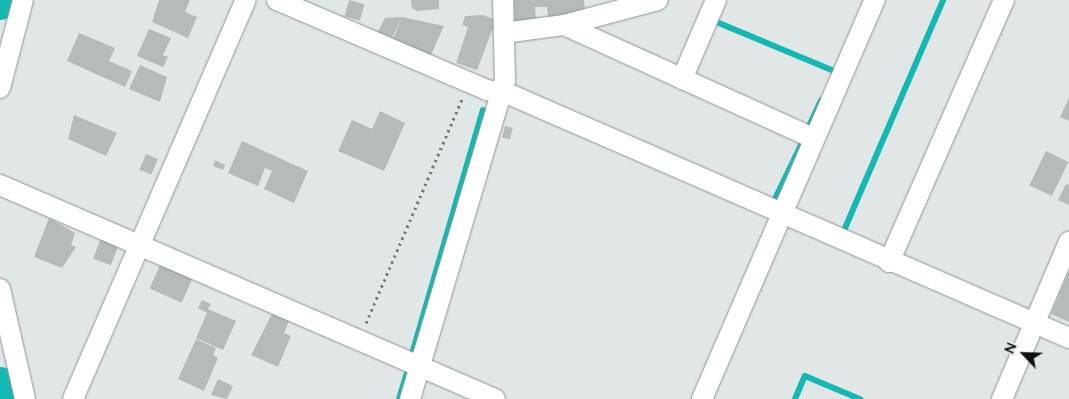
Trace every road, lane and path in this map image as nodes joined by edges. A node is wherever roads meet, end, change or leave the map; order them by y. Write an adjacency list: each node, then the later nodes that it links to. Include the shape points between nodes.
1 (23, 0): 13 (street)
2 (246, 0): 19 (street)
3 (277, 0): 12 (street)
4 (503, 0): 10 (street)
5 (658, 0): 9 (street)
6 (716, 0): 11 (street)
7 (875, 0): 15 (street)
8 (1004, 0): 20 (street)
9 (564, 25): 10 (street); 11 (street)
10 (504, 33): 14 (street)
11 (682, 79): 15 (street)
12 (469, 82): 14 (street); 24 (path)
13 (0, 88)
14 (501, 93): 17 (street); 25 (street)
15 (813, 138): 17 (street)
16 (0, 185): 19 (street)
17 (781, 215): 20 (street); 30 (street)
18 (1069, 242): 22 (street)
19 (140, 245): 24 (street); 27 (street)
20 (889, 262): 22 (street)
21 (0, 289): 26 (street)
22 (1034, 323): 23 (street); 31 (street)
23 (1069, 338)
24 (359, 340): 25 (street)
25 (420, 367): 28 (street); 29 (street)
26 (25, 399)
27 (73, 399)
28 (410, 399)
29 (496, 399)
30 (702, 399)
31 (1002, 399)

